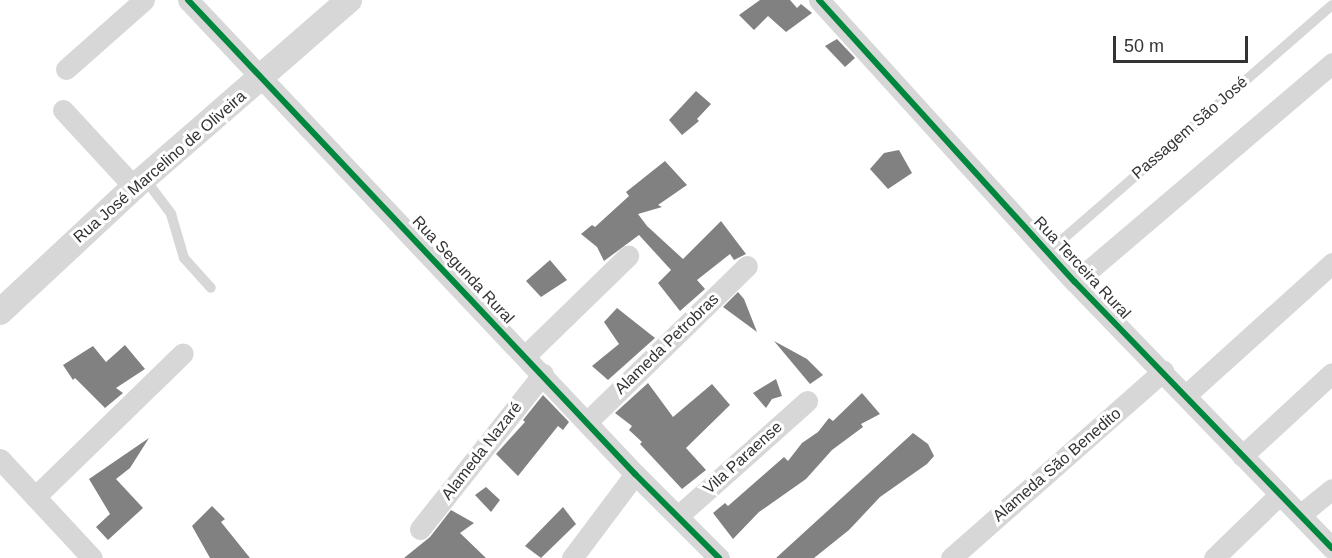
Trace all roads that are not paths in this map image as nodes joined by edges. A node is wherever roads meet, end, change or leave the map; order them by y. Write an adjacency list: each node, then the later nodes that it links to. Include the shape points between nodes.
1 (144, 0): 7 (street)
2 (188, 0): 8 (street, Rua Segunda Rural)
3 (349, 0): 8 (street, Rua José Marcelino de Oliveira)
4 (819, 0): 11 (street, Rua Terceira Rural)
5 (1332, 5): 11 (lane, Passagem São José)
6 (1332, 63): 15 (street)
7 (66, 69)
8 (263, 76): 10 (street, Rua José Marcelino de Oliveira); 19 (street, Rua Segunda Rural)
9 (63, 110): 10 (street)
10 (143, 184): 16 (lane, via 171,214 184,258); 17 (street, Rua José Marcelino de Oliveira)
11 (1048, 252): 15 (street, Rua Terceira Rural)
12 (628, 256): 19 (street)
13 (1332, 263): 23 (street)
14 (747, 266): 25 (street, Alameda Petrobras)
15 (1075, 282): 20 (street, Rua Terceira Rural)
16 (211, 288)
17 (0, 312)
18 (183, 353): 31 (street)
19 (525, 356): 22 (street, Rua Segunda Rural)
20 (1163, 371): 23 (street, Rua Terceira Rural); 39 (street, Alameda São Benedito)
21 (1332, 373): 26 (street)
22 (543, 374): 25 (street, Rua Segunda Rural); 34 (street, Alameda Nazaré)
23 (1186, 395): 26 (street, Rua Terceira Rural)
24 (807, 401): 33 (street, Vila Paraense)
25 (588, 421): 28 (street, Rua Segunda Rural)
26 (1242, 456): 30 (street, Rua Terceira Rural)
27 (0, 459): 31 (street)
28 (635, 474): 33 (street, Rua Segunda Rural); 37 (street)
29 (1332, 489): 32 (street)
30 (1279, 495): 32 (street, Rua Terceira Rural); 40 (street)
31 (35, 497): 36 (street)
32 (1300, 515): 35 (street, Rua Terceira Rural)
33 (678, 516): 38 (street, Rua Segunda Rural)
34 (420, 529)
35 (1332, 548)
36 (92, 558)
37 (572, 558)
38 (719, 558)
39 (951, 558)
40 (1215, 558)

